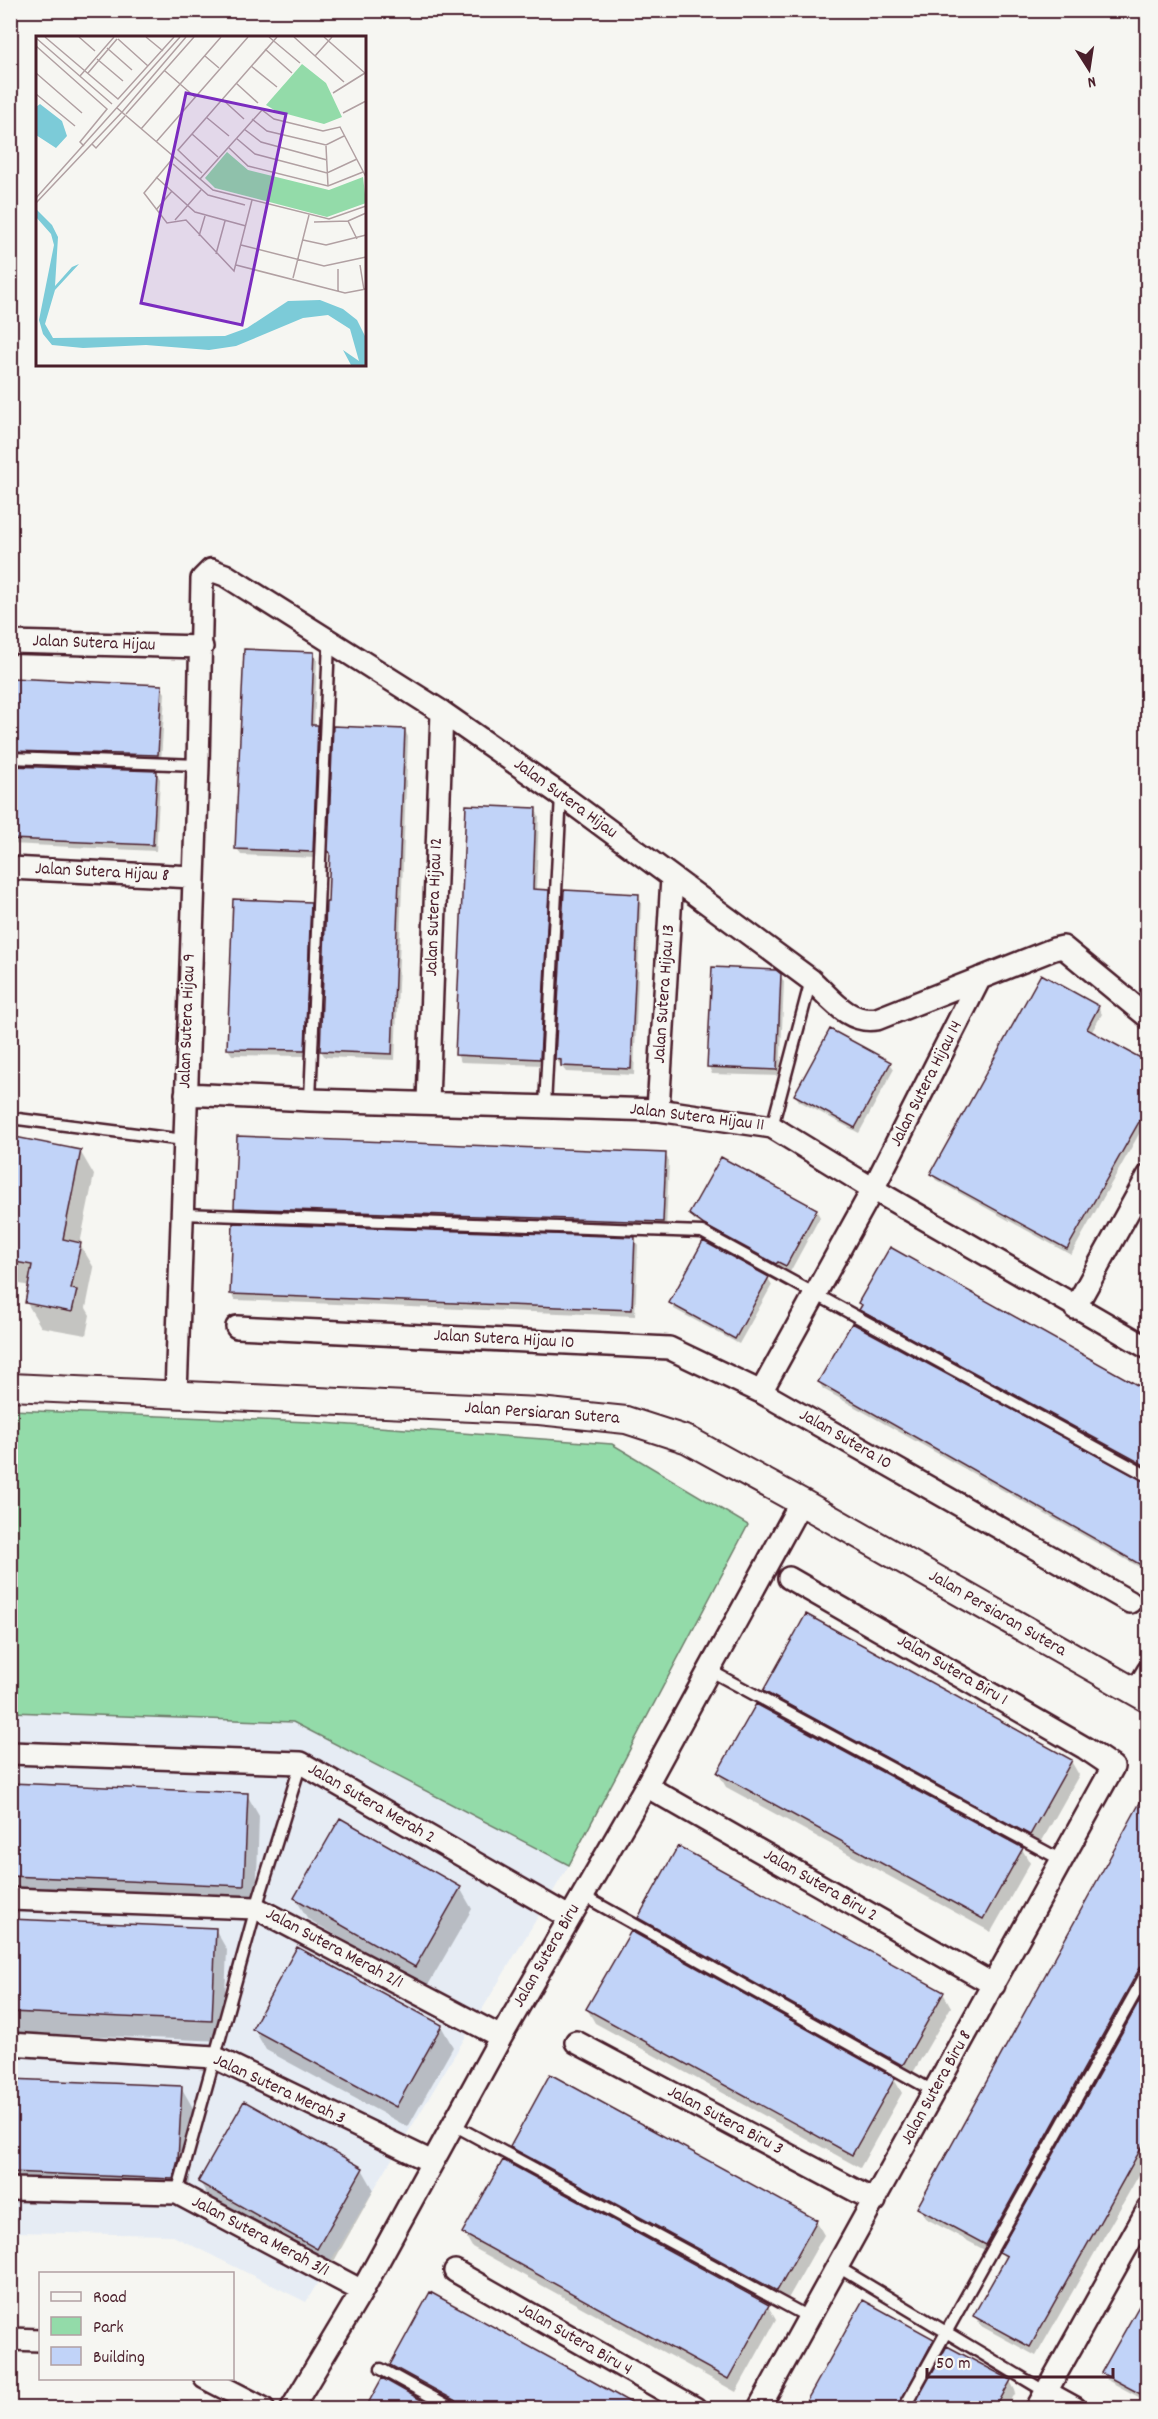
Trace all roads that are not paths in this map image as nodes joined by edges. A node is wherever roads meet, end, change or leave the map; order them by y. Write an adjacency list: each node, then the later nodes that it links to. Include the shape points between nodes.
1 (10, 642): 3 (street, Jalan Sutera Hijau)
2 (329, 642): 3 (street, Jalan Sutera Hijau, via 225,575 211,570 202,579); 4 (street, Jalan Sutera Hijau); 15 (lane)
3 (202, 647): 6 (street, Jalan Sutera Hijau 9)
4 (442, 712): 7 (street, Jalan Sutera Hijau); 16 (street, Jalan Sutera Hijau 12)
5 (10, 758): 6 (lane)
6 (198, 765): 9 (street, Jalan Sutera Hijau 9)
7 (561, 795): 10 (street, Jalan Sutera Hijau); 17 (lane)
8 (10, 868): 9 (street, Jalan Sutera Hijau 8)
9 (193, 877): 14 (street, Jalan Sutera Hijau 9)
10 (672, 878): 12 (street, Jalan Sutera Hijau); 18 (street, Jalan Sutera Hijau 13)
11 (980, 978): 12 (street, Jalan Sutera Hijau, via 867,1020 846,1013); 13 (street, Jalan Sutera Hijau, via 1063,947); 23 (street, Jalan Sutera Hijau 14)
12 (812, 980): 20 (lane)
13 (1148, 1017)
14 (186, 1094): 15 (street, Jalan Sutera Hijau 11); 21 (street, Jalan Sutera Hijau 9)
15 (310, 1100): 16 (street, Jalan Sutera Hijau 11)
16 (428, 1102): 17 (street, Jalan Sutera Hijau 11)
17 (545, 1106): 18 (street, Jalan Sutera Hijau 11)
18 (658, 1110): 20 (street, Jalan Sutera Hijau 11)
19 (10, 1118): 21 (lane)
20 (772, 1127): 23 (street, Jalan Sutera Hijau 11)
21 (184, 1140): 24 (street, Jalan Sutera Hijau 9)
22 (1148, 1176): 26 (street)
23 (873, 1190): 25 (street); 26 (street, Jalan Sutera Hijau 11)
24 (182, 1214): 25 (lane, via 702,1232); 31 (street, Jalan Sutera Hijau 9)
25 (817, 1294): 30 (street); 32 (lane)
26 (1076, 1308): 28 (street, Jalan Sutera Hijau 11)
27 (237, 1327): 30 (street, Jalan Sutera Hijau 10, via 669,1348)
28 (1148, 1348)
29 (10, 1387): 31 (street, Jalan Persiaran Sutera)
30 (761, 1392): 35 (street, Jalan Sutera 10)
31 (176, 1394): 33 (street, Jalan Persiaran Sutera, via 539,1411 626,1419 687,1440)
32 (1148, 1476)
33 (801, 1502): 36 (street, Jalan Sutera Biru); 37 (street, Jalan Persiaran Sutera)
34 (789, 1578): 40 (street, Jalan Sutera Biru 1)
35 (1131, 1602)
36 (709, 1670): 41 (street, Jalan Sutera Biru); 42 (lane)
37 (1143, 1688)
38 (10, 1753): 39 (street, Jalan Sutera Merah 2)
39 (301, 1763): 45 (lane); 46 (street, Jalan Sutera Merah 2)
40 (1113, 1767): 42 (street, Jalan Sutera Biru 8)
41 (646, 1786): 43 (street, Jalan Sutera Biru); 48 (street, Jalan Sutera Biru 2)
42 (1063, 1861): 48 (street, Jalan Sutera Biru 8)
43 (582, 1895): 46 (street, Jalan Sutera Biru); 53 (lane)
44 (10, 1899): 45 (street, Jalan Sutera Merah 2/1)
45 (256, 1908): 49 (street, Jalan Sutera Merah 2/1); 52 (lane)
46 (569, 1917): 49 (street, Jalan Sutera Biru)
47 (1148, 1970): 64 (lane)
48 (994, 1985): 53 (street, Jalan Sutera Biru 8)
49 (501, 2037): 54 (street, Jalan Sutera Biru)
50 (576, 2042): 58 (street, Jalan Sutera Biru 3)
51 (10, 2044): 52 (street, Jalan Sutera Merah 3)
52 (213, 2057): 55 (street, Jalan Sutera Merah 3); 57 (lane)
53 (935, 2092): 58 (street, Jalan Sutera Biru 8)
54 (452, 2124): 55 (street, Jalan Sutera Biru); 63 (lane)
55 (432, 2162): 62 (street, Jalan Sutera Biru)
56 (10, 2189): 57 (street, Jalan Sutera Merah 3/1)
57 (177, 2193): 62 (street, Jalan Sutera Merah 3/1)
58 (875, 2201): 60 (street, Jalan Sutera Biru 8)
59 (1148, 2209): 69 (street)
60 (838, 2267): 63 (street, Jalan Sutera Biru 8); 64 (lane)
61 (455, 2271): 73 (street, Jalan Sutera Biru 4)
62 (362, 2291): 71 (street, Jalan Sutera Biru)
63 (810, 2318): 74 (street, Jalan Sutera Biru 8)
64 (946, 2331): 69 (lane); 75 (lane)
65 (10, 2339): 66 (street)
66 (39, 2340)
67 (381, 2369): 72 (lane)
68 (207, 2380): 70 (street)
69 (1041, 2401): 76 (street)
70 (263, 2409)
71 (292, 2409)
72 (452, 2409)
73 (695, 2409)
74 (759, 2409)
75 (904, 2409)
76 (1075, 2409)

